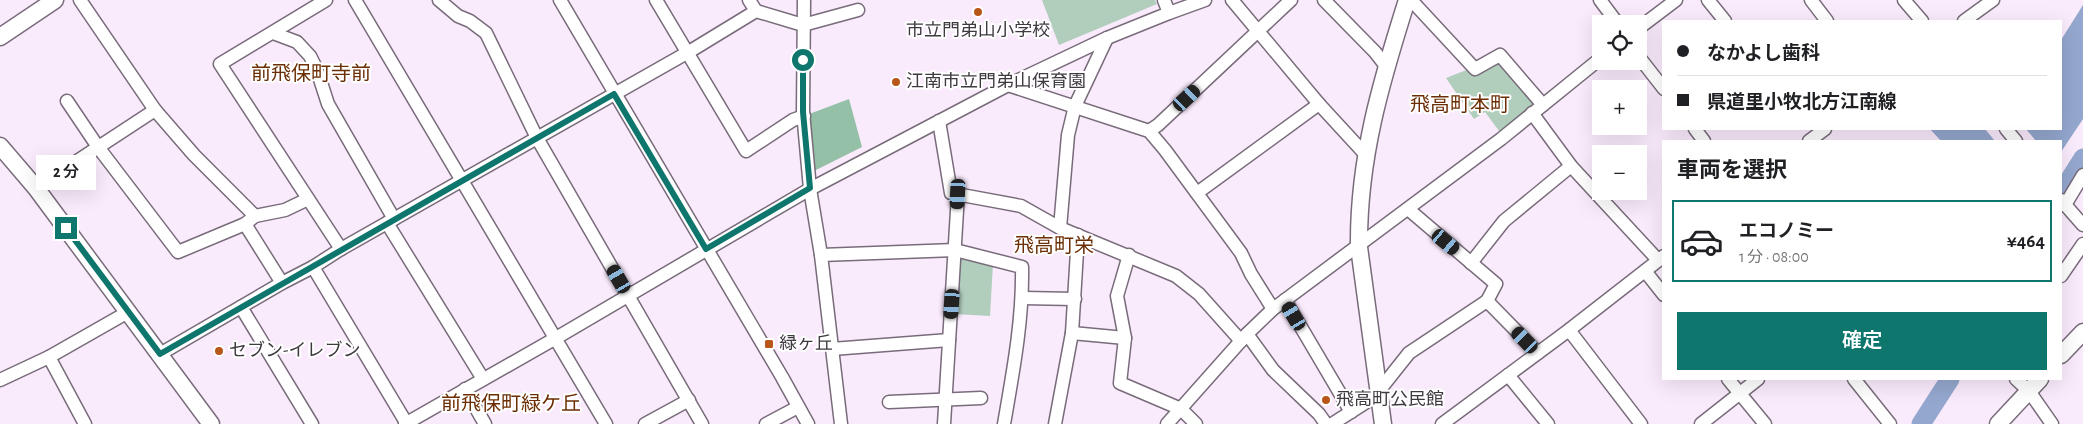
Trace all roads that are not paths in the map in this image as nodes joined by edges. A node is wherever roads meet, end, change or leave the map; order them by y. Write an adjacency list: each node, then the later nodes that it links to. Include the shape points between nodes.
1 (55, 0): 34 (main road)
2 (80, 0): 47 (street)
3 (326, 0): 33 (street)
4 (355, 0): 60 (street)
5 (439, 0): 53 (street, via 486,33)
6 (560, 0): 42 (street)
7 (656, 0): 36 (street)
8 (804, 0): 31 (street)
9 (1164, 0): 24 (street)
10 (1205, 0): 24 (street)
11 (1232, 0): 32 (street)
12 (1291, 0): 32 (street)
13 (1324, 0): 38 (street)
14 (1407, 0): 38 (main road)
15 (1411, 0): 45 (street, via 1475,69 1500,55)
16 (1600, 0): 25 (street)
17 (1676, 0): 30 (street)
18 (1708, 0): 26 (street)
19 (1811, 0): 27 (street)
20 (1904, 0): 28 (street)
21 (1993, 0): 29 (street)
22 (753, 5): 31 (street); 36 (street)
23 (858, 10): 31 (street)
24 (1169, 13): 35 (street)
25 (1611, 15)
26 (1724, 20)
27 (1826, 20)
28 (1921, 20)
29 (1965, 20)
30 (1647, 22)
31 (803, 25): 49 (street)
32 (1258, 31): 44 (street); 52 (street)
33 (273, 33): 65 (street, via 220,64); 69 (street, via 297,42 310,56 328,104)
34 (0, 37)
35 (1107, 38): 40 (street); 46 (street)
36 (687, 53): 42 (street); 49 (street, via 746,152)
37 (1592, 65): 45 (street)
38 (1386, 66): 57 (main road)
39 (1647, 67): 41 (street)
40 (1008, 85): 46 (street); 50 (street)
41 (1662, 86)
42 (614, 94): 53 (street); 77 (street)
43 (66, 101): 56 (street)
44 (1318, 104): 57 (street); 63 (street)
45 (1543, 105): 48 (street)
46 (1075, 106): 52 (street); 72 (street, via 1068,135)
47 (155, 110): 56 (street); 68 (street, via 194,155)
48 (1532, 113): 58 (street); 67 (street)
49 (804, 116): 62 (street)
50 (939, 122): 62 (street); 64 (street, via 951,193)
51 (2007, 130): 54 (street)
52 (1148, 131): 63 (street)
53 (537, 138): 60 (street); 88 (street)
54 (2015, 140)
55 (0, 146): 61 (main road)
56 (98, 146): 61 (street); 70 (street, via 178,252)
57 (1365, 154): 75 (main road, via 1358,218)
58 (1571, 166): 81 (street); 82 (street, via 1504,221)
59 (2083, 175): 66 (street)
60 (464, 181): 69 (street); 99 (street)
61 (36, 188): 95 (main road)
62 (810, 188): 77 (street); 79 (street)
63 (1197, 193): 94 (street, via 1241,253)
64 (958, 194): 72 (street, via 1021,206); 78 (street)
65 (308, 199): 68 (street, via 285,210); 76 (street)
66 (2063, 202): 71 (street)
67 (1408, 210): 75 (street); 82 (street)
68 (255, 216): 70 (street)
69 (391, 221): 76 (street); 109 (street)
70 (245, 224): 86 (street)
71 (2083, 225)
72 (1060, 228): 73 (street)
73 (1078, 235): 80 (street); 90 (street)
74 (2083, 244): 85 (street)
75 (1359, 246): 91 (street); 117 (main road)
76 (341, 249): 83 (street)
77 (706, 249): 88 (street); 123 (street)
78 (955, 250): 79 (street); 89 (street, via 1022,267); 102 (street)
79 (821, 255): 103 (street)
80 (1129, 255): 100 (street, via 1117,296); 101 (street, via 1176,276)
81 (1661, 258): 84 (street)
82 (1472, 263): 92 (street, via 1496,284)
83 (313, 267): 86 (street); 131 (street)
84 (1645, 270): 87 (street); 96 (street)
85 (2062, 275)
86 (282, 283): 93 (street)
87 (1662, 292)
88 (628, 295): 99 (street); 121 (street)
89 (1023, 298): 90 (street); 139 (street)
90 (1076, 299): 98 (street)
91 (1285, 300): 94 (street); 125 (street)
92 (1487, 301): 104 (street); 117 (street, via 1409,353)
93 (242, 307): 105 (street); 130 (street)
94 (1274, 309): 101 (street)
95 (128, 312): 105 (main road); 107 (street)
96 (1569, 330): 104 (street); 147 (street)
97 (2083, 332): 106 (main road)
98 (1072, 333): 100 (street); 140 (street)
99 (556, 338): 109 (street); 133 (street)
100 (1125, 338): 124 (street, via 1120,383)
101 (1244, 338): 124 (street); 143 (street)
102 (949, 340): 103 (street); 120 (street)
103 (832, 349): 138 (street)
104 (1538, 353): 108 (street)
105 (160, 354): 129 (main road)
106 (2062, 354)
107 (49, 356): 110 (street); 128 (street)
108 (1508, 375): 126 (street); 146 (street)
109 (483, 379): 116 (street)
110 (0, 380)
111 (1729, 380): 118 (street)
112 (1757, 380): 118 (street)
113 (1855, 380): 150 (street)
114 (2019, 380): 115 (street)
115 (2034, 385): 151 (main road); 152 (street)
116 (465, 389): 131 (street); 132 (street)
117 (1379, 393): 125 (street); 145 (main road)
118 (1740, 393): 148 (street); 149 (street)
119 (981, 398): 120 (street)
120 (946, 399): 122 (street); 127 (street)
121 (689, 400): 134 (street); 135 (street)
122 (889, 402)
123 (798, 407): 136 (street); 137 (street)
124 (1181, 409): 141 (street); 142 (street)
125 (1351, 412): 144 (street)
126 (1449, 422)
127 (946, 423)
128 (84, 424)
129 (211, 424)
130 (312, 424)
131 (406, 424)
132 (485, 424)
133 (606, 424)
134 (645, 424)
135 (702, 424)
136 (766, 424)
137 (808, 424)
138 (841, 424)
139 (1004, 424)
140 (1056, 424)
141 (1167, 424)
142 (1196, 424)
143 (1326, 424)
144 (1332, 424)
145 (1383, 424)
146 (1548, 424)
147 (1641, 424)
148 (1701, 424)
149 (1765, 424)
150 (1890, 424)
151 (1998, 424)
152 (2052, 424)

